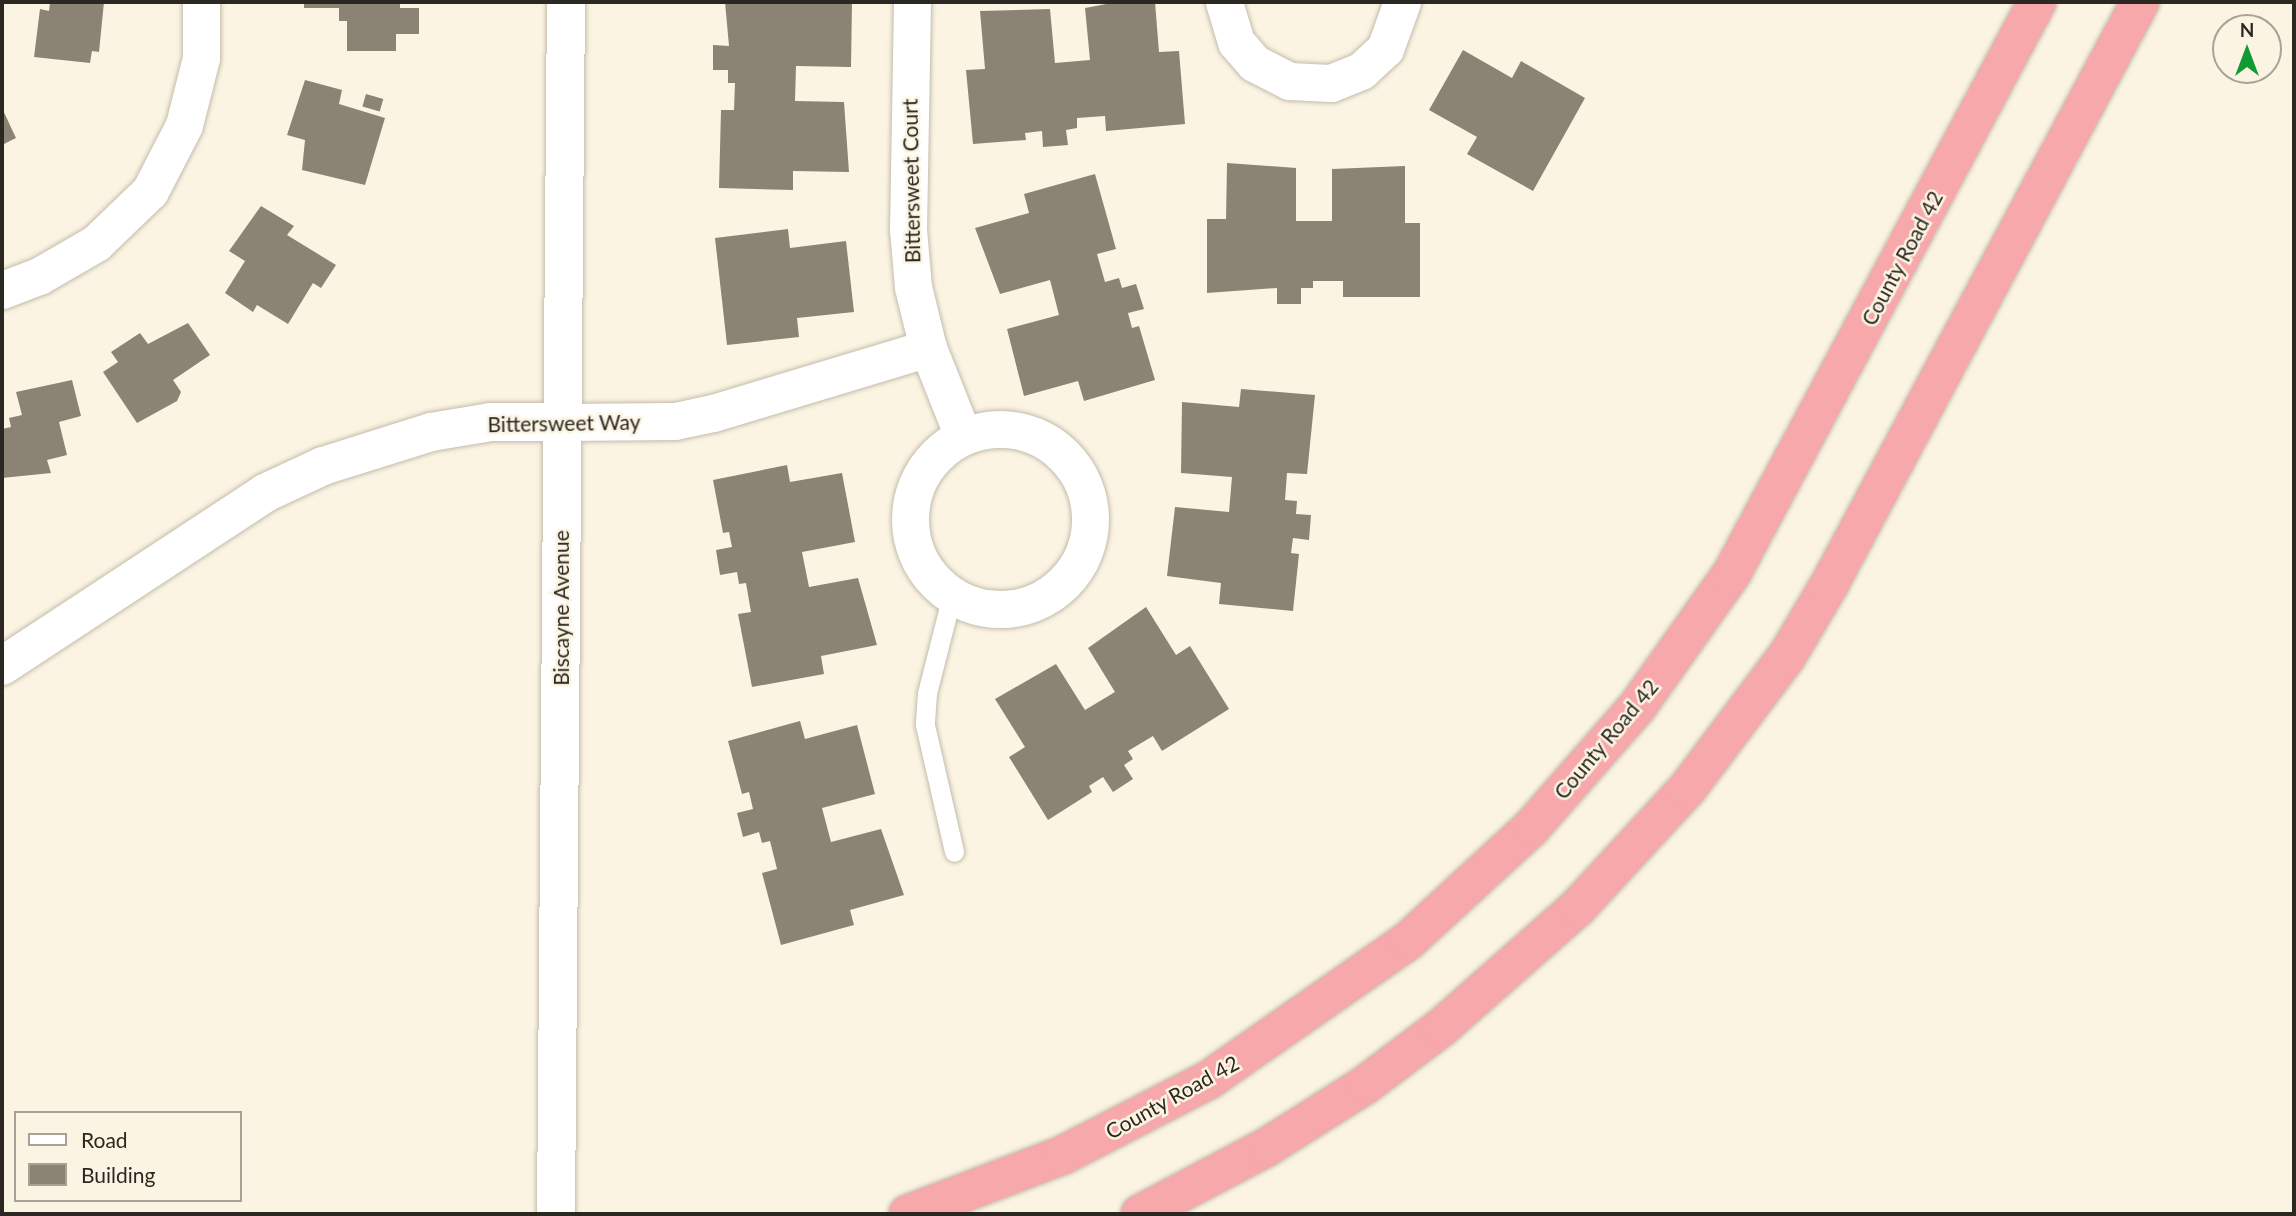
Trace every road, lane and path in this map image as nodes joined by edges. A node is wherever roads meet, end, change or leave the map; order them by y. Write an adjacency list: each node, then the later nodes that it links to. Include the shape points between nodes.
1 (201, 2): 8 (street, via 201,58 184,125 150,191 96,243 39,276)
2 (566, 2): 10 (street, Biscayne Avenue)
3 (912, 2): 9 (street, Bittersweet Court, via 908,229)
4 (1224, 2): 5 (street, via 1236,42 1254,63 1289,81 1331,83 1361,71 1385,49)
5 (1402, 2)
6 (2037, 2): 16 (highway, County Road 42, via 1731,573 1637,707 1531,828 1408,941 1221,1072 1063,1155)
7 (2140, 2): 17 (highway, via 1829,585 1787,656 1687,789 1578,907 1441,1027 1365,1085 1267,1147)
8 (2, 289)
9 (928, 348): 10 (street, Bittersweet Way, via 675,421); 11 (street, Bittersweet Court)
10 (562, 422): 13 (street, Bittersweet Way, via 491,422 431,432 323,466 265,493); 15 (street, Biscayne Avenue)
11 (963, 436): 12 (street, via 937,453 924,470 909,509 911,540 924,569); 12 (street, via 994,428 1025,431 1053,445 1075,468 1088,497 1090,528 1081,559 1069,576 1037,602 1006,609 974,606)
12 (952, 595): 14 (lane, via 927,693 925,725)
13 (2, 667)
14 (954, 852)
15 (556, 1214)
16 (908, 1214)
17 (1140, 1214)

